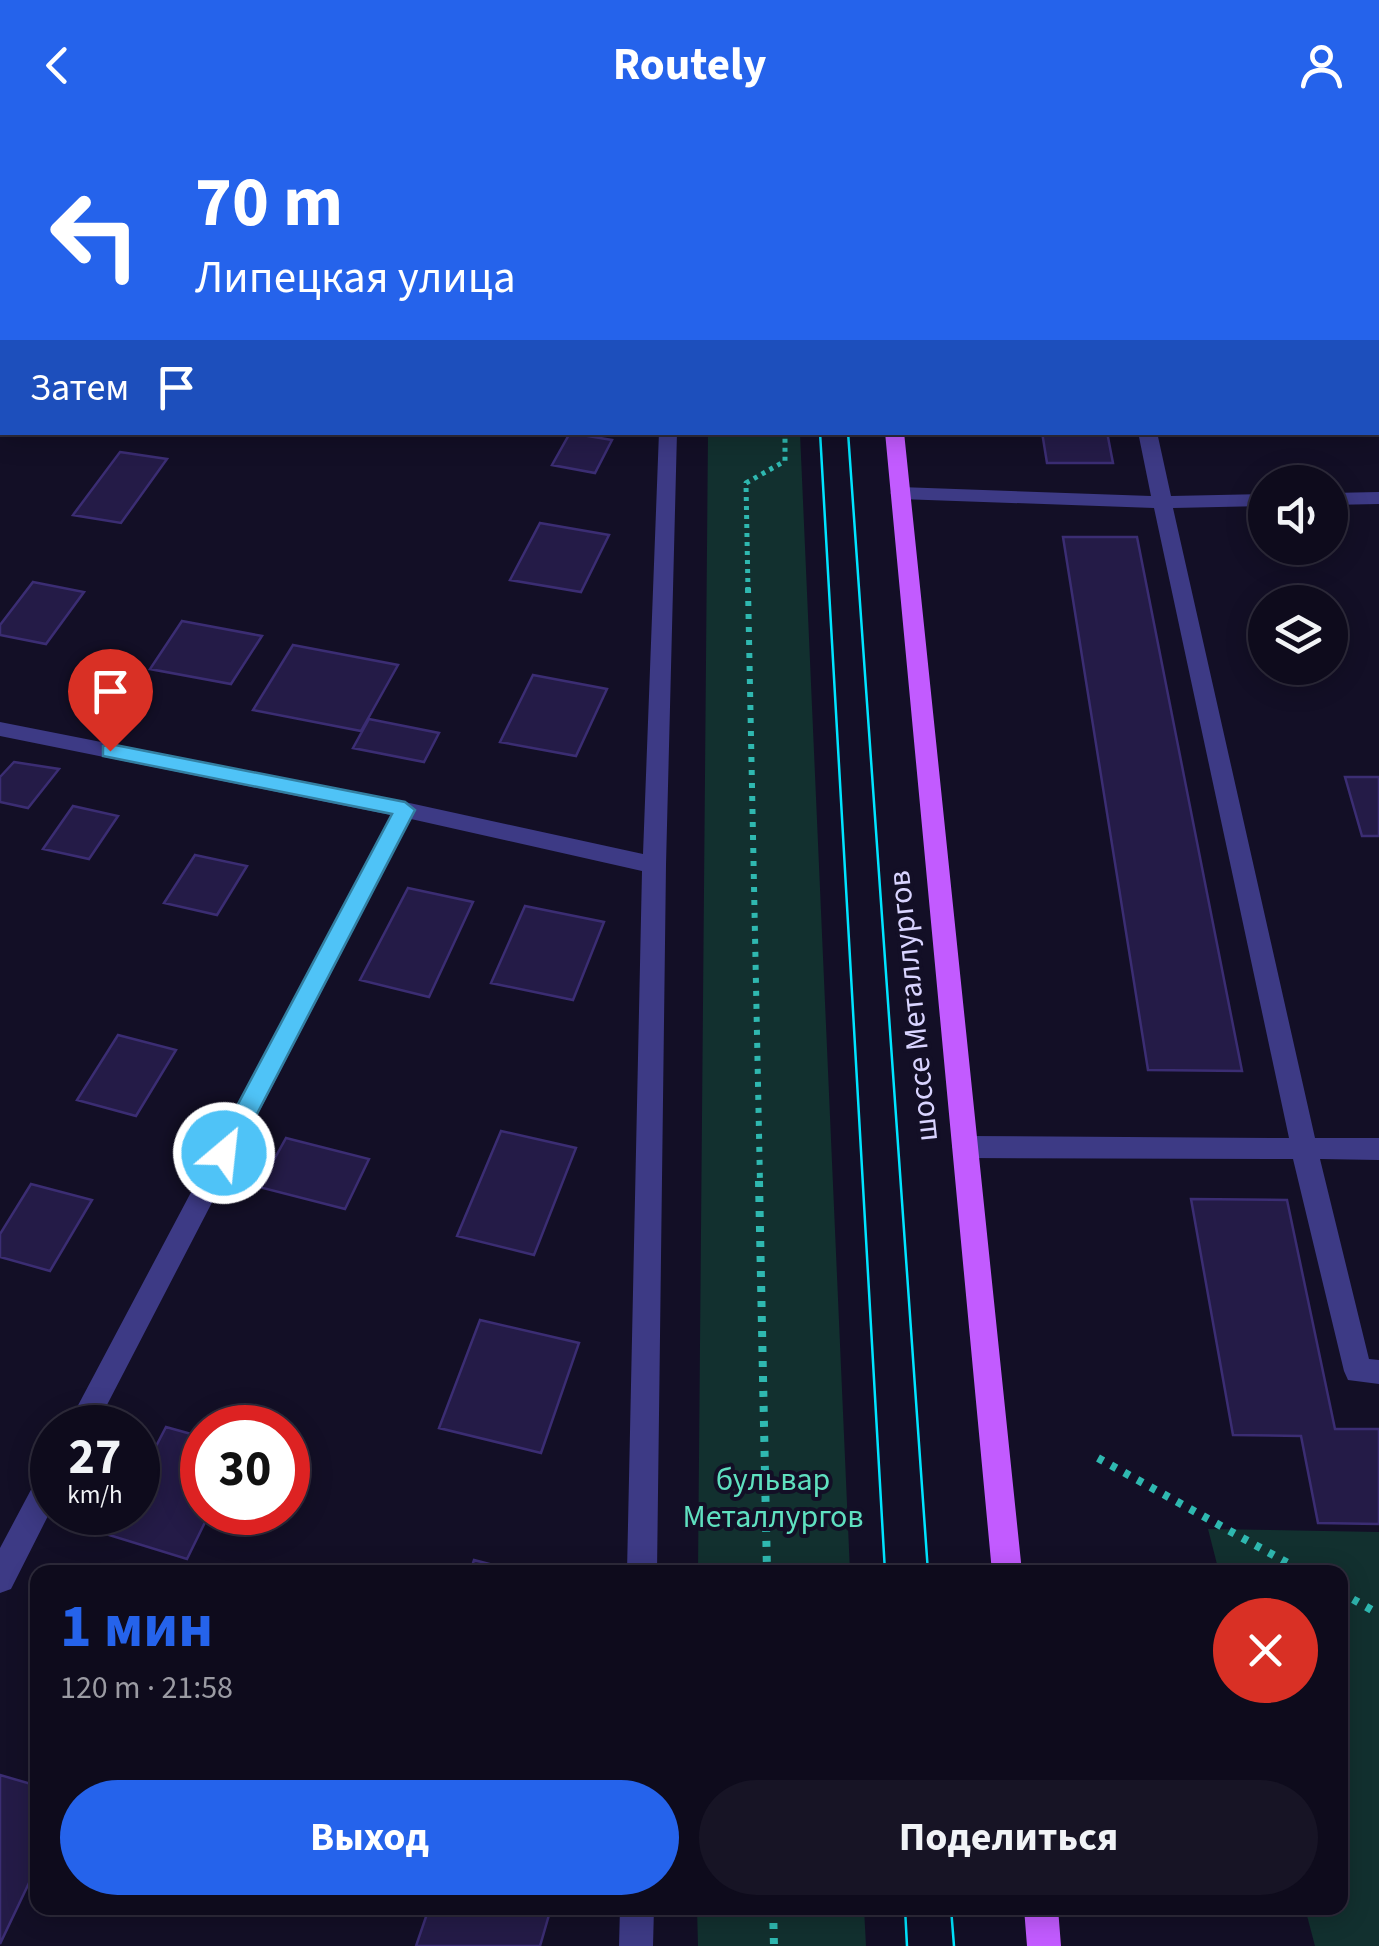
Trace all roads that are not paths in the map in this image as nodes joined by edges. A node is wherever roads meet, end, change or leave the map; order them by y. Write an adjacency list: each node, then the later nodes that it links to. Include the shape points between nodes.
1 (668, 435): 11 (street)
2 (894, 435): 4 (main road, шоссе Металлургов)
3 (1148, 435): 8 (street)
4 (900, 493): 8 (street); 12 (main road, шоссе Металлургов)
5 (1379, 498): 6 (street)
6 (1348, 499)
7 (1248, 500): 8 (street)
8 (1165, 502): 13 (street)
9 (0, 728): 10 (street)
10 (405, 810): 11 (street); 16 (street)
11 (654, 865): 18 (street)
12 (965, 1147): 13 (street); 19 (main road, шоссе Металлургов)
13 (1304, 1149): 14 (street); 15 (street, via 1358,1371)
14 (1379, 1149)
15 (1379, 1372)
16 (92, 1405)
17 (30, 1521): 20 (street)
18 (642, 1565)
19 (1006, 1565)
20 (0, 1579)
21 (637, 1915): 23 (street)
22 (1041, 1915): 24 (main road)
23 (636, 1946)
24 (1044, 1946)

